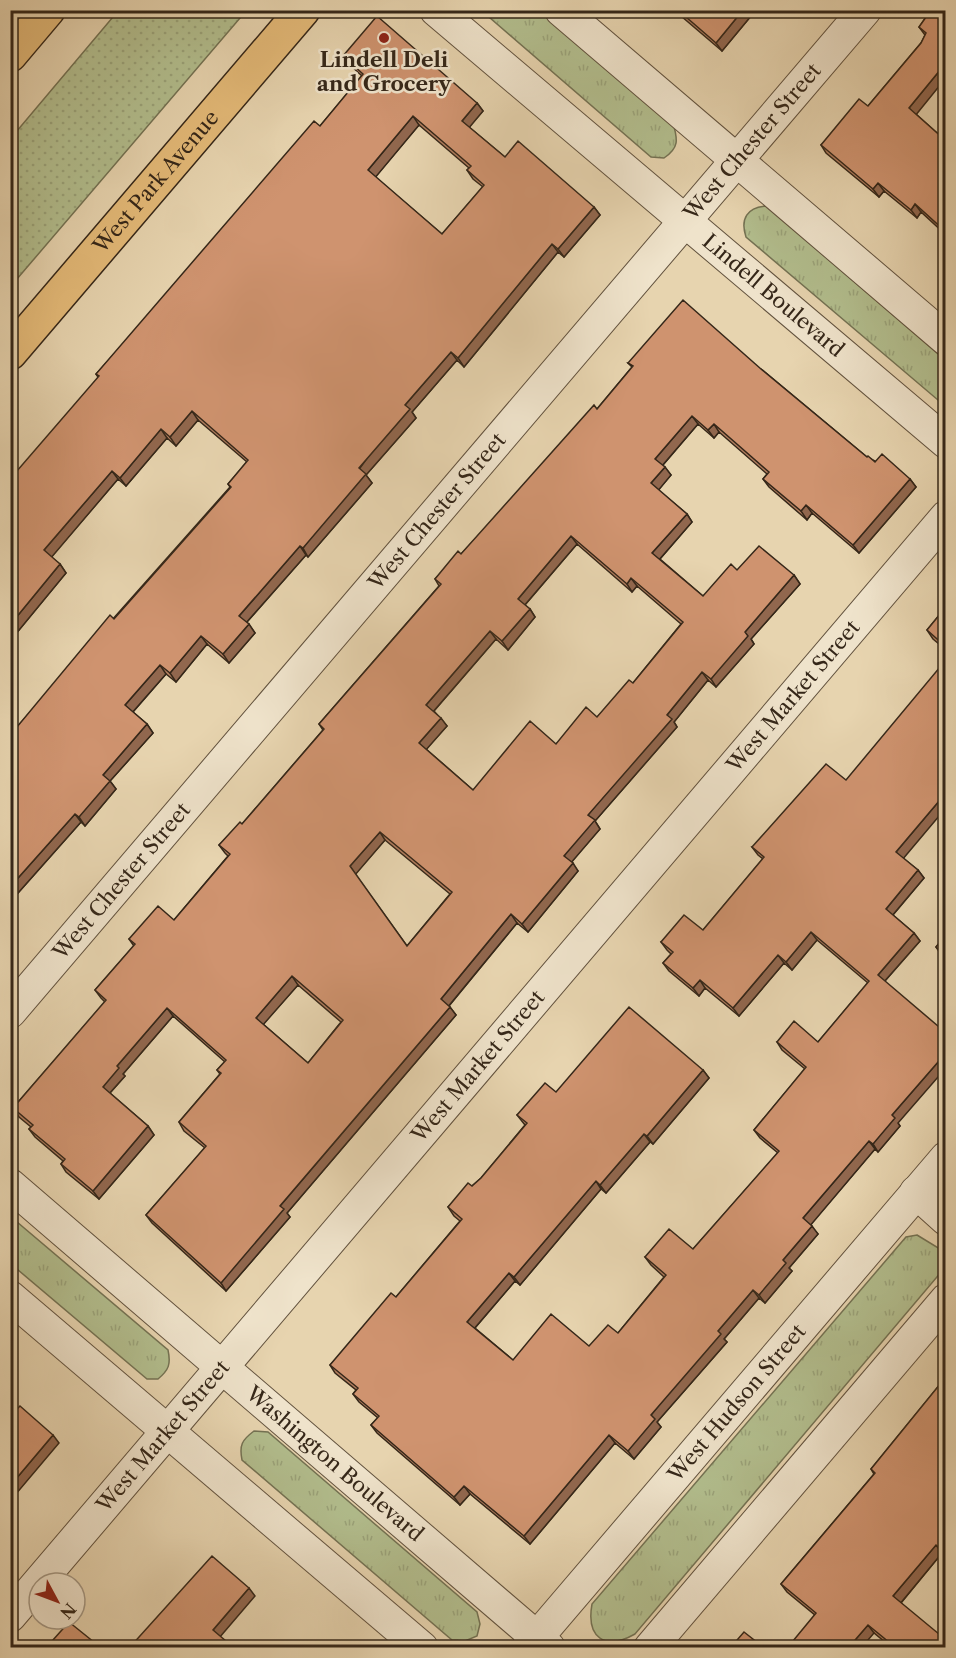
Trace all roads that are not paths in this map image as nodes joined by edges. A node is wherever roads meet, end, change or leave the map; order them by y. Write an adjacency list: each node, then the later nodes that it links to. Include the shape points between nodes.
1 (48, 10): 6 (highway)
2 (303, 10): 10 (highway, West Park Avenue)
3 (436, 10): 8 (street, Lindell Boulevard)
4 (561, 10): 7 (street)
5 (864, 10): 7 (street, West Chester Street)
6 (10, 55)
7 (737, 160): 8 (street, West Chester Street); 9 (street)
8 (685, 221): 11 (street, Lindell Boulevard); 13 (street, West Chester Street)
9 (945, 339)
10 (10, 353)
11 (945, 442)
12 (945, 517): 20 (street, West Market Street)
13 (10, 1012)
14 (945, 1158): 16 (street, West Hudson Street)
15 (10, 1185): 20 (street, Washington Boulevard)
16 (916, 1192): 17 (street); 23 (street, West Hudson Street)
17 (945, 1219)
18 (10, 1296): 21 (street)
19 (945, 1300): 25 (street)
20 (223, 1367): 21 (street, West Market Street); 23 (street, Washington Boulevard)
21 (168, 1431): 22 (street, West Market Street); 24 (street)
22 (10, 1616)
23 (538, 1644)
24 (422, 1647)
25 (650, 1647)

